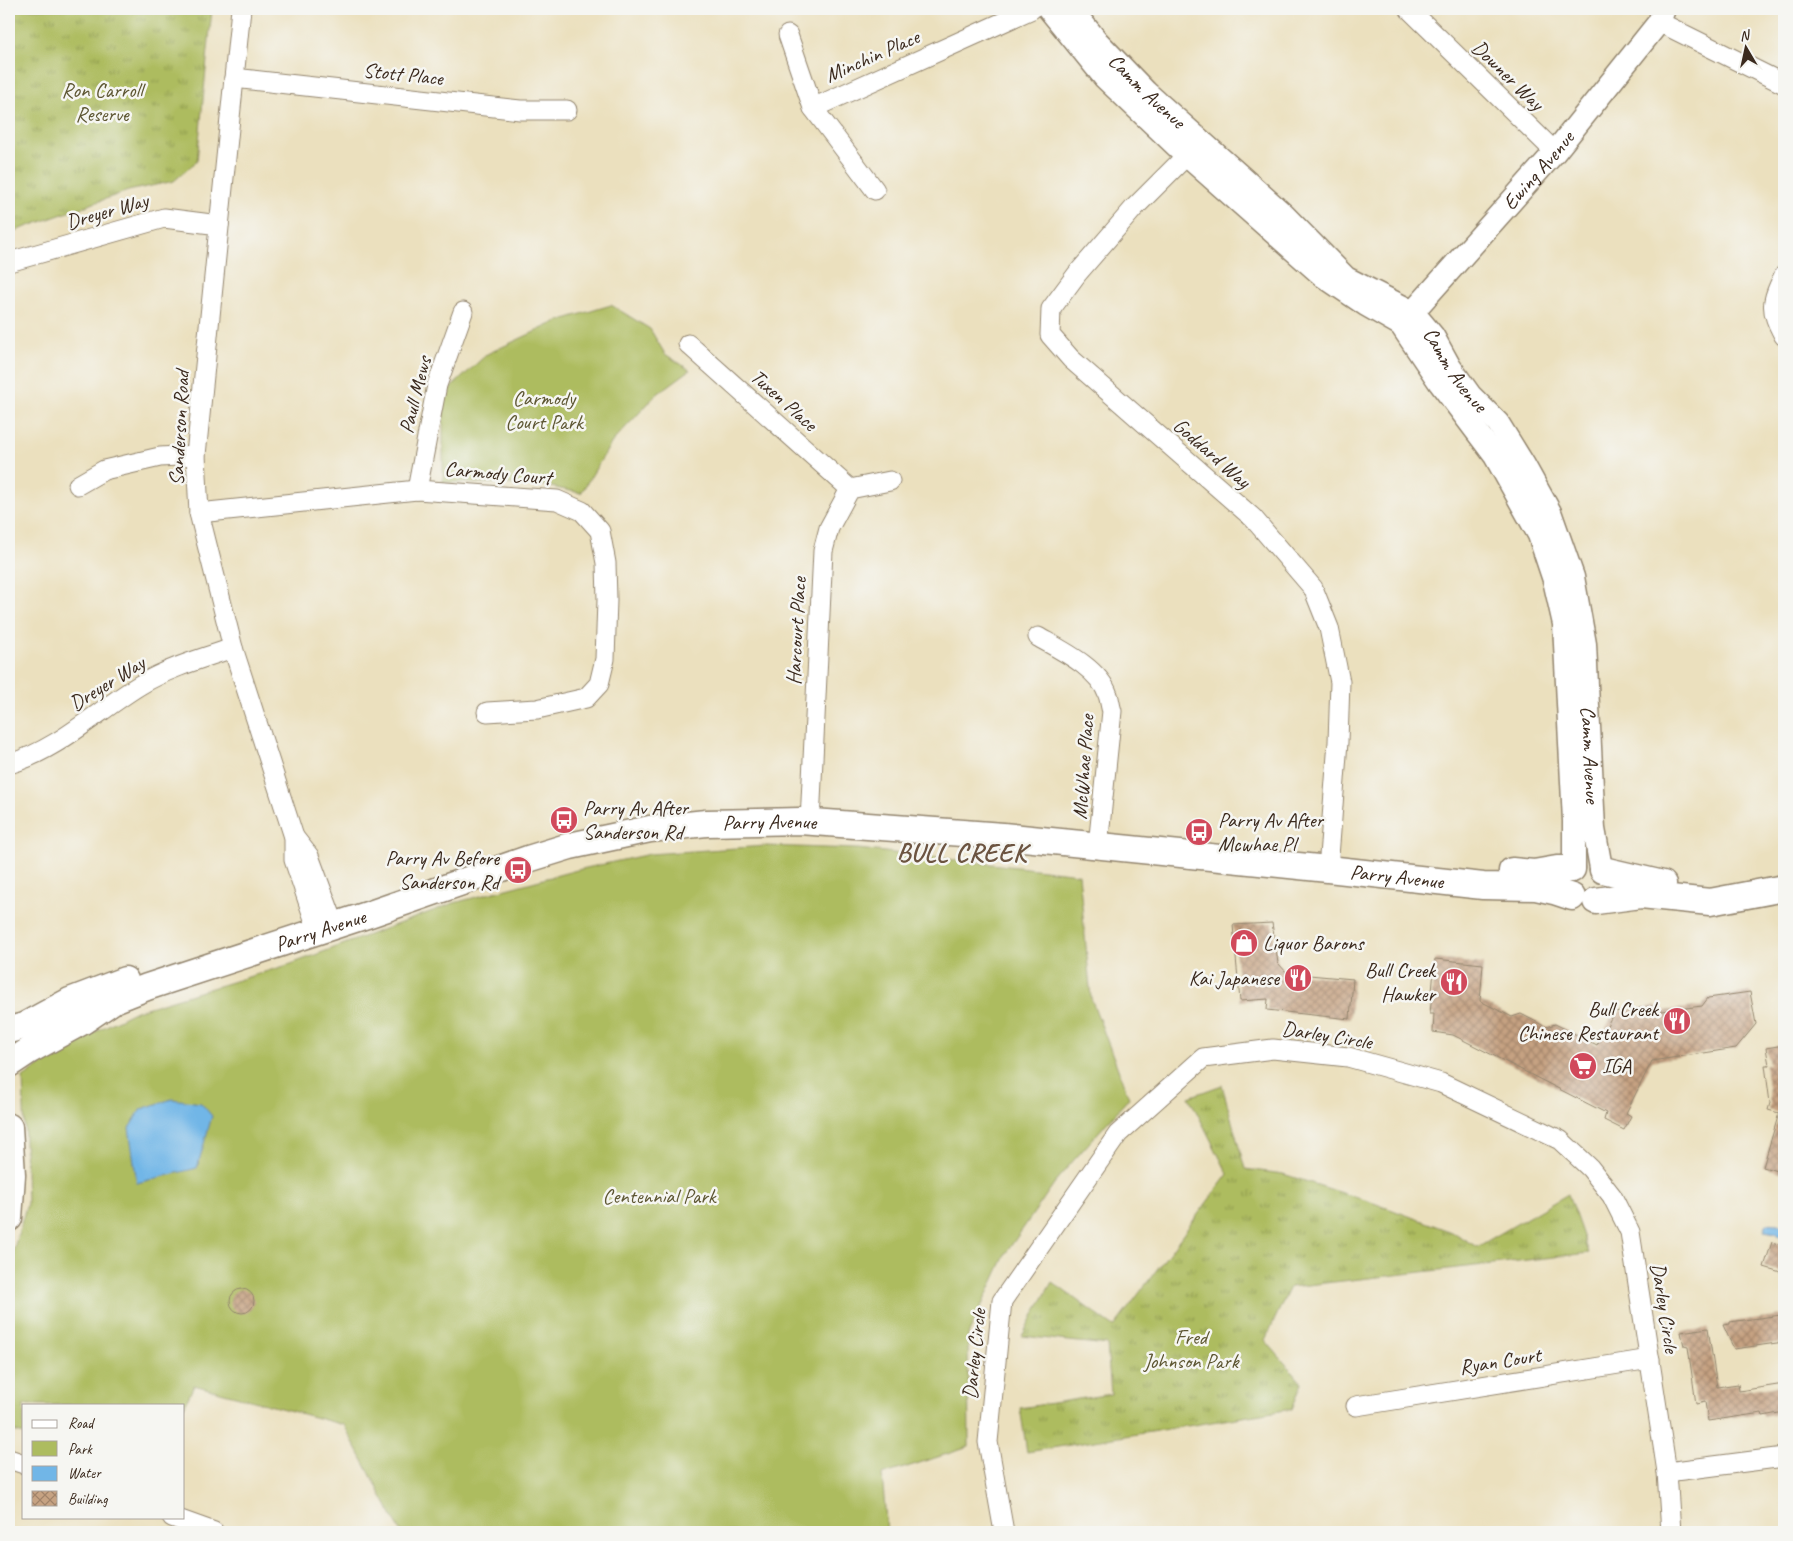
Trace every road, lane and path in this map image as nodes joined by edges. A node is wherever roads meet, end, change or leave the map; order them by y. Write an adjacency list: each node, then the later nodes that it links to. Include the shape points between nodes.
1 (241, 9): 8 (street, Sanderson Road)
2 (1032, 9): 10 (street, Minchin Place)
3 (1049, 9): 12 (street, Camm Avenue, via 1104,78)
4 (1071, 9): 12 (street, Camm Avenue)
5 (1409, 9): 13 (street, Downer Way)
6 (1661, 15): 9 (street); 13 (street, Ewing Avenue)
7 (788, 35): 10 (street, Minchin Place)
8 (234, 78): 11 (street, Stott Place, via 520,110); 15 (street, Sanderson Road)
9 (1784, 84)
10 (813, 108): 14 (street, Minchin Place)
11 (567, 110)
12 (1193, 148): 19 (street, Camm Avenue, via 1283,214 1346,278); 34 (street, Goddard Way, via 1134,208 1050,309 1050,335 1071,359 1253,518 1313,588 1329,628 1340,682)
13 (1555, 152): 19 (street, Ewing Avenue)
14 (875, 190)
15 (219, 225): 16 (street, Dreyer Way, via 164,218); 22 (street, Sanderson Road)
16 (9, 262)
17 (1784, 275): 20 (street, via 1774,296 1774,316)
18 (463, 312): 25 (street, Paull Mews, via 437,386)
19 (1407, 318): 35 (street, Camm Avenue, via 1440,383 1494,456 1539,535 1554,580 1564,624 1574,821); 36 (street, Camm Avenue, via 1433,336 1470,395 1498,423 1550,512 1573,577 1585,644 1594,830)
20 (1784, 336)
21 (688, 344): 26 (street, Tuxen Place)
22 (196, 455): 24 (street, via 160,457 104,470); 27 (street, Sanderson Road)
23 (890, 481): 26 (street)
24 (78, 485)
25 (417, 490): 27 (street, Carmody Court); 30 (street, Carmody Court, via 558,500 582,511 600,531 606,562 607,600 605,659 599,684 586,698 537,709)
26 (850, 490): 32 (street, Harcourt Place, via 829,528 823,551)
27 (199, 513): 29 (street, Sanderson Road)
28 (1038, 636): 33 (street, McWhae Place, via 1079,660 1108,694 1112,710)
29 (233, 648): 31 (street, Dreyer Way, via 142,684 42,751); 40 (street, Sanderson Road, via 294,837 294,860)
30 (487, 712)
31 (9, 764)
32 (810, 814): 33 (main road, Parry Avenue, via 994,835); 40 (main road, Parry Avenue, via 616,835)
33 (1100, 840): 34 (main road, Parry Avenue)
34 (1328, 862): 35 (main road, Parry Avenue, via 1420,864 1534,873); 39 (main road, Parry Avenue, via 1483,886 1536,887)
35 (1573, 868): 36 (main road, via 1587,862); 39 (main road, via 1566,880 1567,889)
36 (1602, 869): 37 (main road, via 1663,884 1706,887); 39 (main road, via 1607,877 1605,893)
37 (1784, 877)
38 (1784, 888): 39 (main road, Parry Avenue, via 1710,902 1641,895)
39 (1584, 899)
40 (324, 921): 41 (main road, Parry Avenue, via 106,987); 42 (main road, Parry Avenue, via 114,1000)
41 (9, 1030)
42 (9, 1064)
43 (9, 1127): 44 (main road, via 12,1175)
44 (9, 1218)
45 (1650, 1359): 46 (street, Ryan Court); 50 (street, Darley Circle); 53 (street, Darley Circle, via 1630,1232 1612,1196 1590,1168 1560,1140 1441,1083 1348,1058 1273,1049 1203,1058 1118,1134 1002,1301 988,1442)
46 (1356, 1406)
47 (1784, 1457): 50 (street)
48 (9, 1459): 49 (street)
49 (22, 1463)
50 (1667, 1472): 54 (street, Darley Circle)
51 (175, 1518): 52 (street)
52 (214, 1532)
53 (1004, 1532)
54 (1672, 1532)

